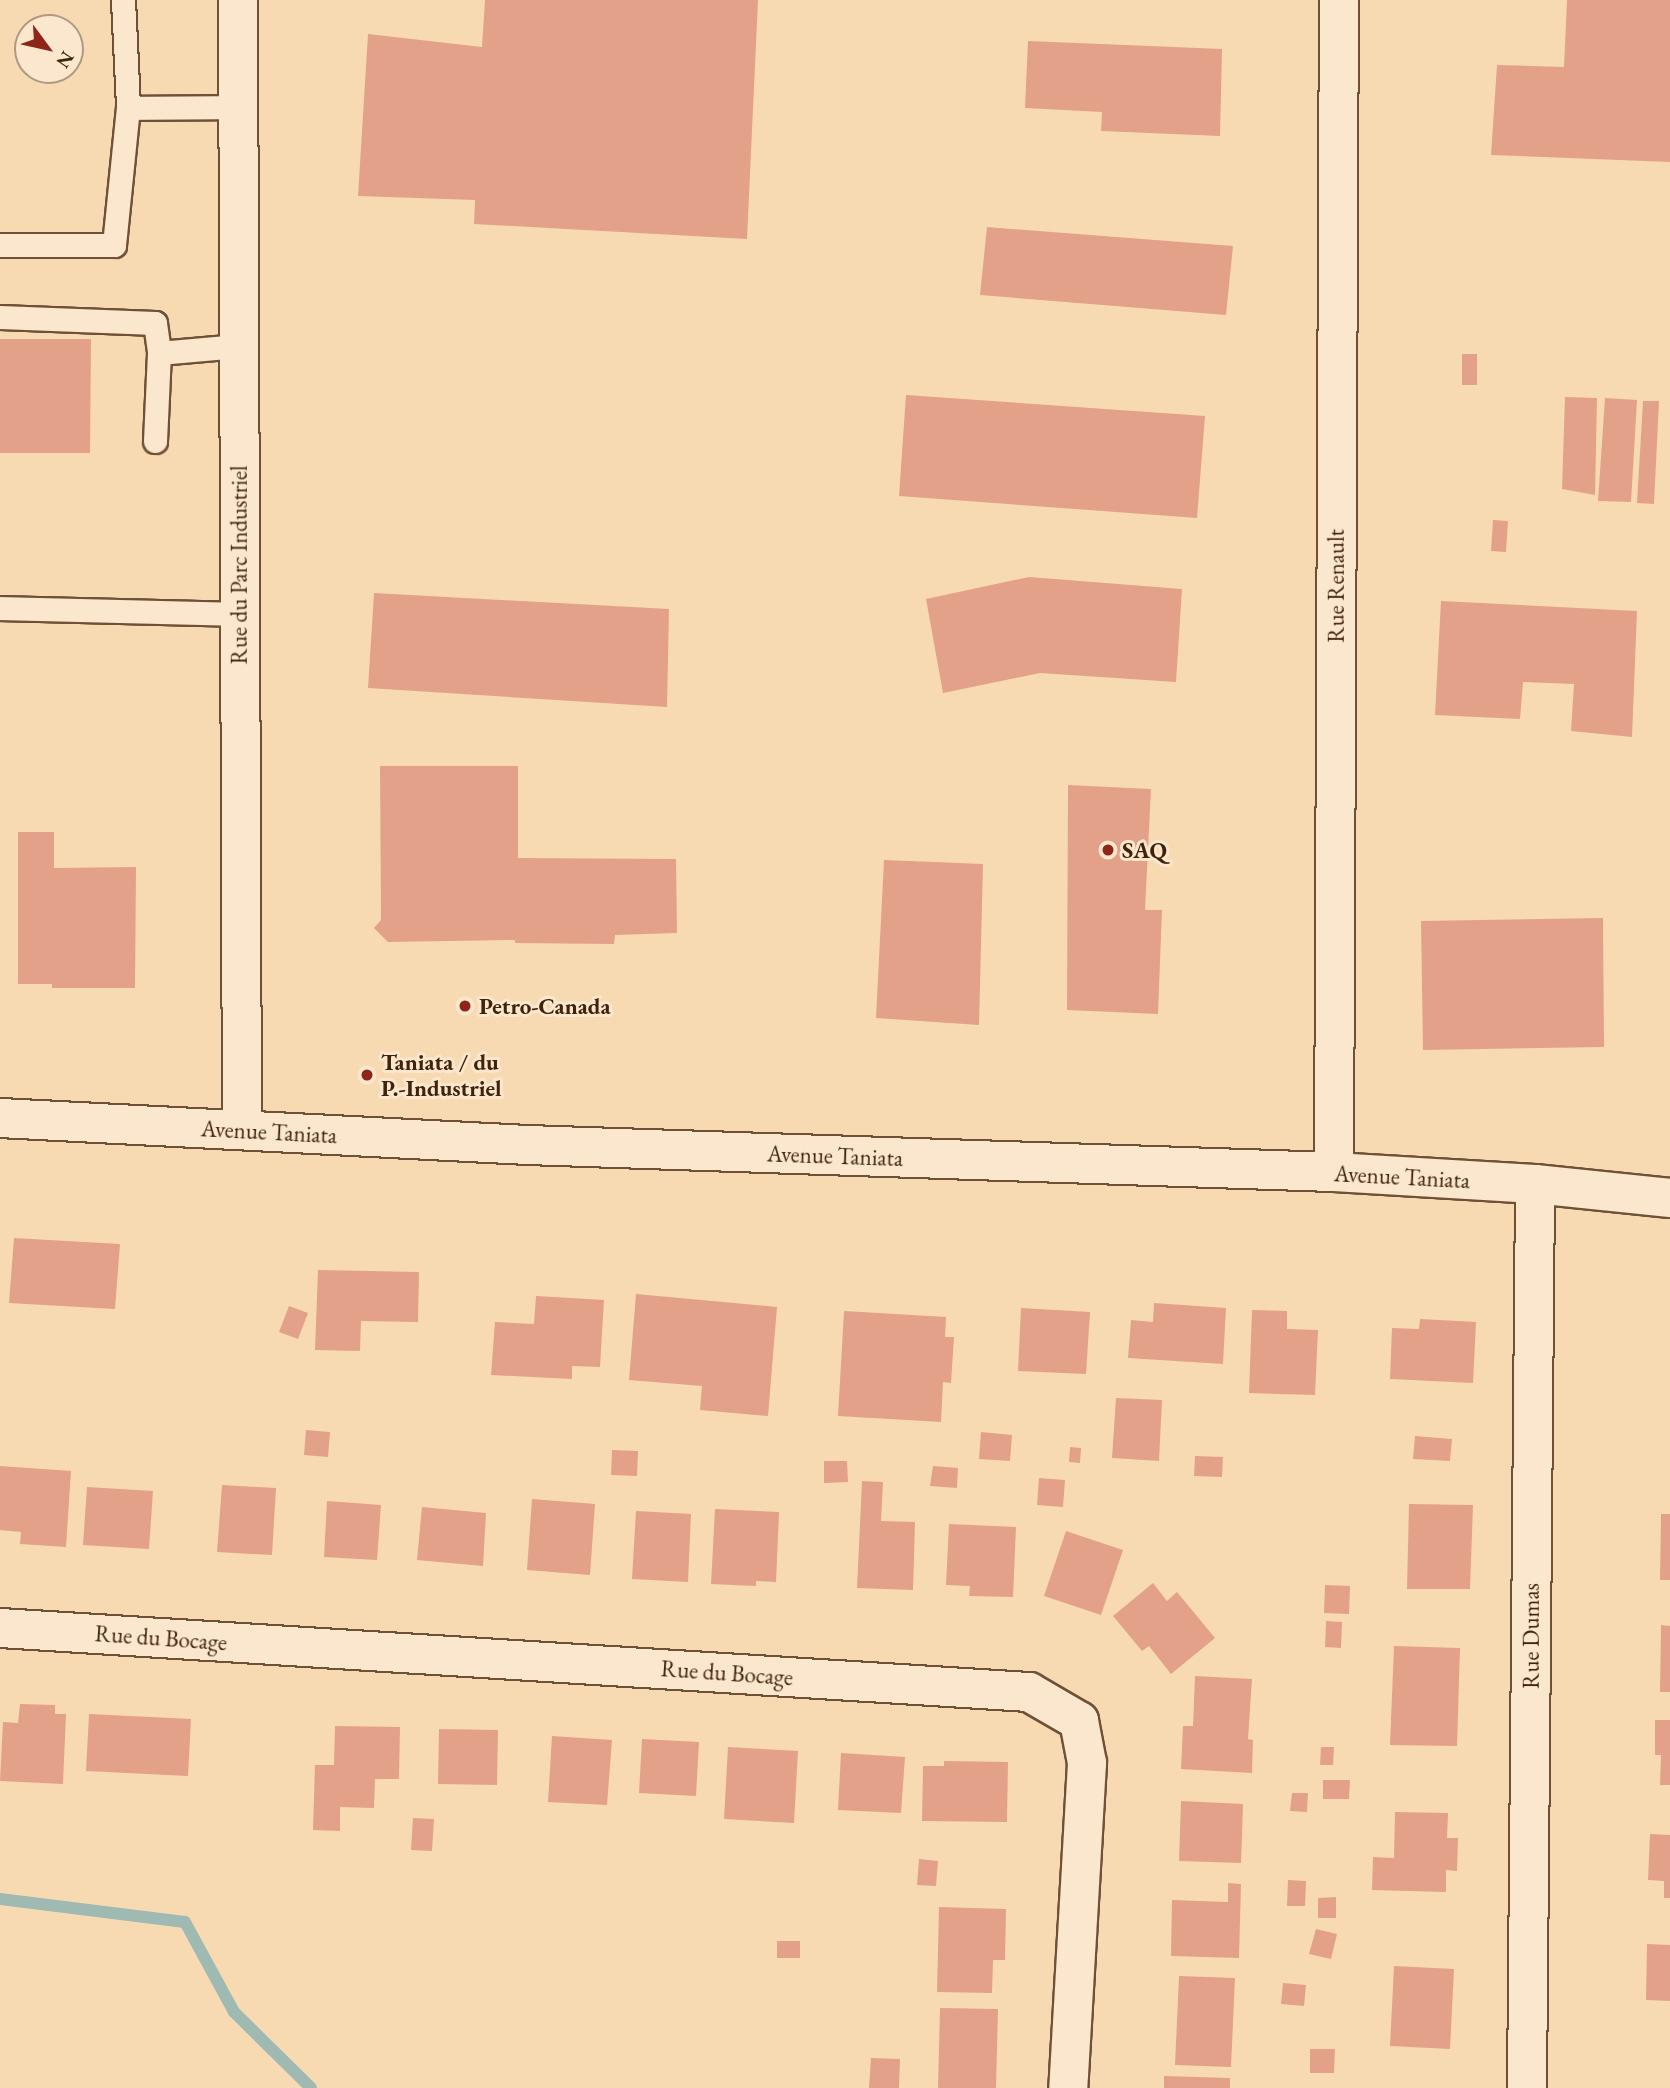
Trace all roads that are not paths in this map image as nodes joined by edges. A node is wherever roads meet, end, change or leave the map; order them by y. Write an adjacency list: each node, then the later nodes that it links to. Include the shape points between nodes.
1 (123, 0): 5 (lane)
2 (237, 0): 4 (street, Rue du Parc Industriel)
3 (1339, 0): 15 (street, Rue Renault)
4 (238, 107): 5 (lane); 8 (street, Rue du Parc Industriel)
5 (128, 108): 6 (lane, via 114,245)
6 (0, 246)
7 (0, 317): 9 (lane, via 155,323)
8 (238, 346): 9 (lane); 12 (street, Rue du Parc Industriel)
9 (159, 353): 10 (lane)
10 (155, 441)
11 (0, 608): 12 (lane)
12 (240, 614): 14 (street, Rue du Parc Industriel)
13 (0, 1118): 14 (street, Avenue Taniata)
14 (242, 1130): 15 (street, Avenue Taniata, via 527,1145)
15 (1334, 1172): 16 (street, Avenue Taniata)
16 (1535, 1184): 17 (street, Avenue Taniata); 20 (street, Rue Dumas)
17 (1670, 1198)
18 (0, 1628): 19 (street, Rue du Bocage, via 1029,1692 1079,1721 1087,1763)
19 (1068, 2088)
20 (1527, 2088)

